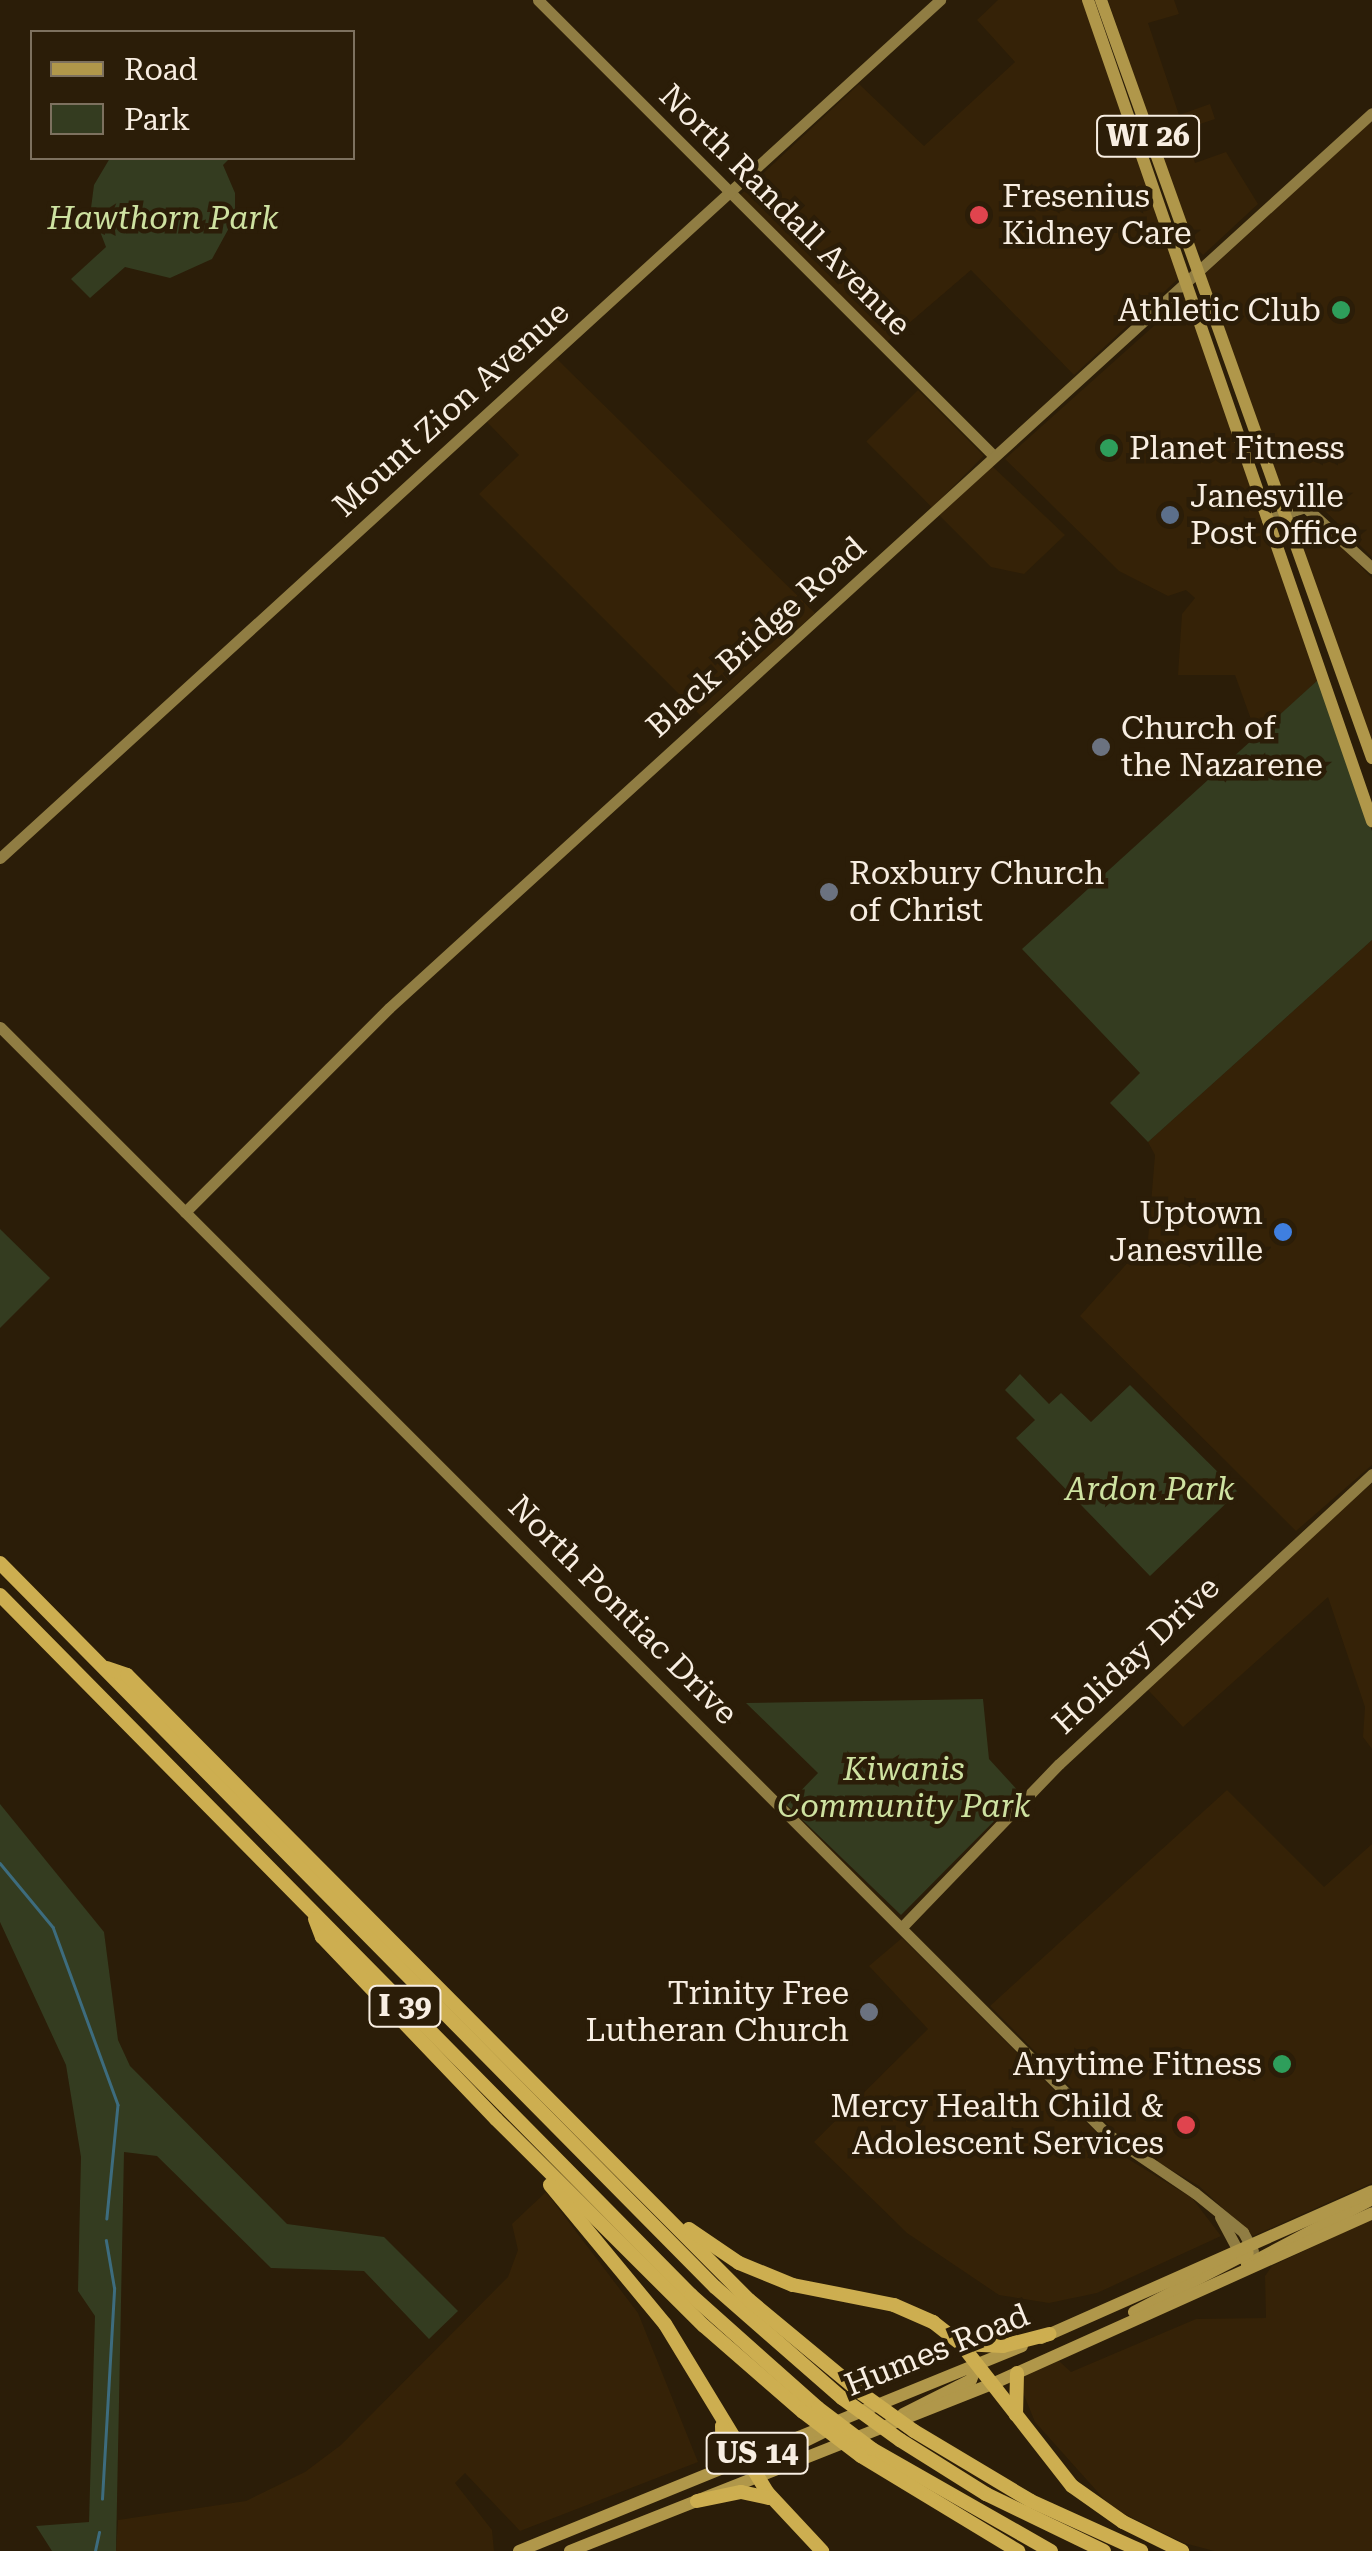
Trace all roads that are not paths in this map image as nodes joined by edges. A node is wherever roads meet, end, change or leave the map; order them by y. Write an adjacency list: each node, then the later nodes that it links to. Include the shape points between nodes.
1 (538, 0): 8 (street, North Randall Avenue)
2 (940, 0): 8 (street, Mount Zion Avenue)
3 (1088, 0): 5 (main road, WI 26)
4 (1101, 0): 6 (main road, WI 26)
5 (1110, 63): 6 (main road); 10 (main road, WI 26)
6 (1129, 79): 9 (main road, WI 26)
7 (1372, 113): 9 (street, Black Bridge Road)
8 (729, 194): 11 (street, North Randall Avenue); 16 (street, Mount Zion Avenue)
9 (1197, 271): 10 (street, Black Bridge Road); 12 (main road, WI 26)
10 (1184, 283): 11 (street, Black Bridge Road); 12 (main road, WI 26)
11 (994, 456): 18 (street, Black Bridge Road, via 389,1008)
12 (1274, 516): 13 (street, via 1305,507 1318,513); 14 (main road, WI 26); 15 (main road, WI 26)
13 (1372, 568)
14 (1372, 758)
15 (1372, 820)
16 (0, 858)
17 (0, 1027): 18 (street, North Pontiac Drive)
18 (185, 1212): 24 (street, North Pontiac Drive)
19 (1372, 1474): 24 (street, Holiday Drive, via 1092,1732)
20 (0, 1563): 22 (highway, I 39)
21 (0, 1595): 23 (highway, I 39)
22 (102, 1666): 26 (highway, via 127,1675); 54 (highway, I 39, bridge, via 715,2287 900,2440 986,2494)
23 (314, 1913): 25 (highway, via 322,1937); 39 (highway, I 39)
24 (902, 1926): 30 (street, North Pontiac Drive, via 1112,2139)
25 (496, 2119): 38 (highway, via 665,2324); 39 (highway, via 704,2326)
26 (607, 2158): 34 (highway, via 740,2263 792,2285 908,2310); 55 (highway, bridge, via 749,2300 861,2393 1006,2488)
27 (1372, 2190): 31 (main road, Humes Road / US 14)
28 (1372, 2198): 31 (main road)
29 (1372, 2213): 31 (main road, Humes Road / US 14)
30 (1221, 2218): 31 (street, North Pontiac Drive); 32 (street)
31 (1249, 2258): 32 (main road, Humes Road / US 14); 36 (main road, Humes Road / US 14)
32 (1223, 2259): 33 (main road, Humes Road / US 14)
33 (1049, 2334): 34 (highway, via 1003,2346); 35 (main road, Humes Road / US 14)
34 (961, 2344): 35 (highway)
35 (977, 2366): 37 (highway); 40 (main road, Humes Road / US 14); 42 (main road, via 974,2378 919,2402)
36 (1017, 2373): 37 (main road, Humes Road / US 14); 41 (highway)
37 (990, 2385): 41 (highway); 42 (main road, Humes Road / US 14)
38 (716, 2406): 44 (highway); 45 (highway, via 727,2449)
39 (810, 2410): 43 (highway, I 39, bridge)
40 (846, 2417): 44 (main road, Humes Road / US 14); 46 (main road, via 765,2461)
41 (1017, 2420): 56 (highway, via 1085,2497)
42 (894, 2422): 46 (main road, Humes Road / US 14)
43 (866, 2452): 52 (highway); 53 (highway, I 39)
44 (746, 2458): 45 (main road, Humes Road / US 14); 46 (highway)
45 (723, 2467): 49 (main road, Humes Road / US 14)
46 (757, 2477): 47 (main road, Humes Road / US 14); 48 (highway)
47 (697, 2500): 48 (highway, via 752,2492); 50 (main road, Humes Road / US 14)
48 (782, 2509): 51 (highway)
49 (523, 2550)
50 (570, 2551)
51 (822, 2551)
52 (1018, 2551)
53 (1051, 2551)
54 (1104, 2551)
55 (1141, 2551)
56 (1182, 2551)

